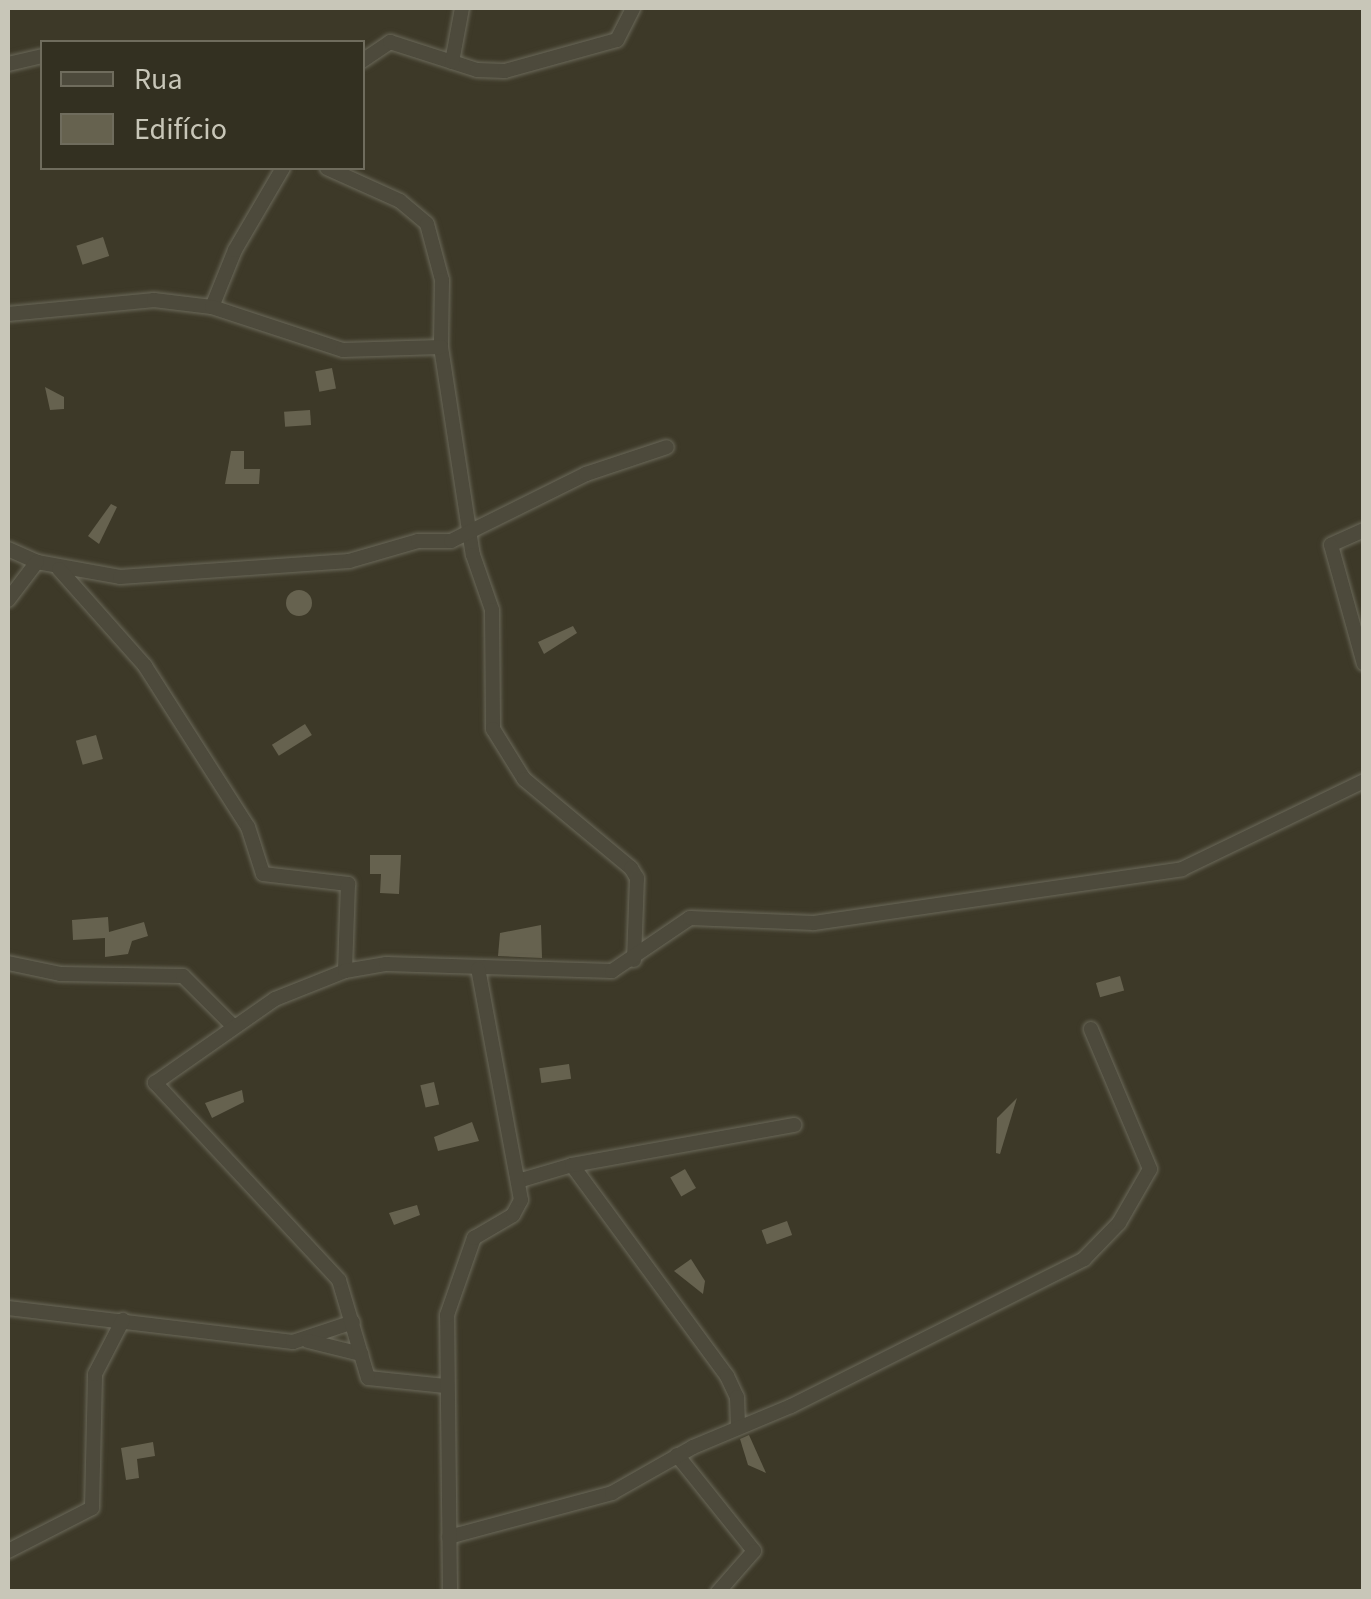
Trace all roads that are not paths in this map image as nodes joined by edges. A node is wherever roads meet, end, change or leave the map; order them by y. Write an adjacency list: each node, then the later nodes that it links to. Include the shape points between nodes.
1 (462, 8): 5 (street)
2 (633, 8): 5 (street, via 617,40 505,71)
3 (40, 56): 6 (street)
4 (365, 59): 5 (street, via 390,42)
5 (452, 62)
6 (8, 64)
7 (282, 170): 9 (street, via 234,250)
8 (332, 170): 11 (street, via 400,200 428,224 442,280)
9 (212, 307): 10 (street, via 104,302); 11 (street, via 342,350)
10 (8, 314)
11 (440, 348): 13 (street)
12 (667, 447): 13 (street)
13 (470, 527): 15 (street); 19 (street)
14 (1364, 530): 21 (street, via 1331,545)
15 (451, 540): 18 (street, via 418,541 397,552 323,565 120,577); 19 (street, via 466,549)
16 (8, 549): 17 (street)
17 (37, 562): 18 (street); 20 (street)
18 (58, 568): 26 (street, via 144,666 248,826 263,874 348,884)
19 (476, 570): 23 (street, via 492,610 493,729 524,779 632,868)
20 (8, 600)
21 (1364, 664)
22 (1364, 781): 23 (street, via 1182,870 814,923 690,918)
23 (634, 960): 25 (street, via 612,971)
24 (8, 963): 27 (street, via 60,974 183,976)
25 (478, 969): 26 (street, via 386,964); 31 (street)
26 (345, 971): 27 (street, via 274,999)
27 (234, 1028): 34 (street, via 154,1086 340,1280)
28 (1091, 1029): 38 (street, via 1150,1169 1118,1223 1072,1267)
29 (794, 1124): 30 (street)
30 (572, 1165): 31 (street); 38 (street, via 727,1376 738,1397)
31 (518, 1182): 37 (street, via 519,1210 481,1231 460,1268 447,1315)
32 (8, 1308): 33 (street)
33 (124, 1320): 35 (street); 41 (street, via 95,1374 92,1508)
34 (353, 1322): 35 (street); 36 (street)
35 (308, 1342): 36 (street)
36 (361, 1354): 37 (street, via 374,1382)
37 (446, 1386): 40 (street)
38 (738, 1426): 39 (street)
39 (677, 1455): 40 (street, via 612,1493); 43 (street, via 754,1551)
40 (448, 1537): 42 (street)
41 (8, 1551)
42 (448, 1591)
43 (718, 1592)

